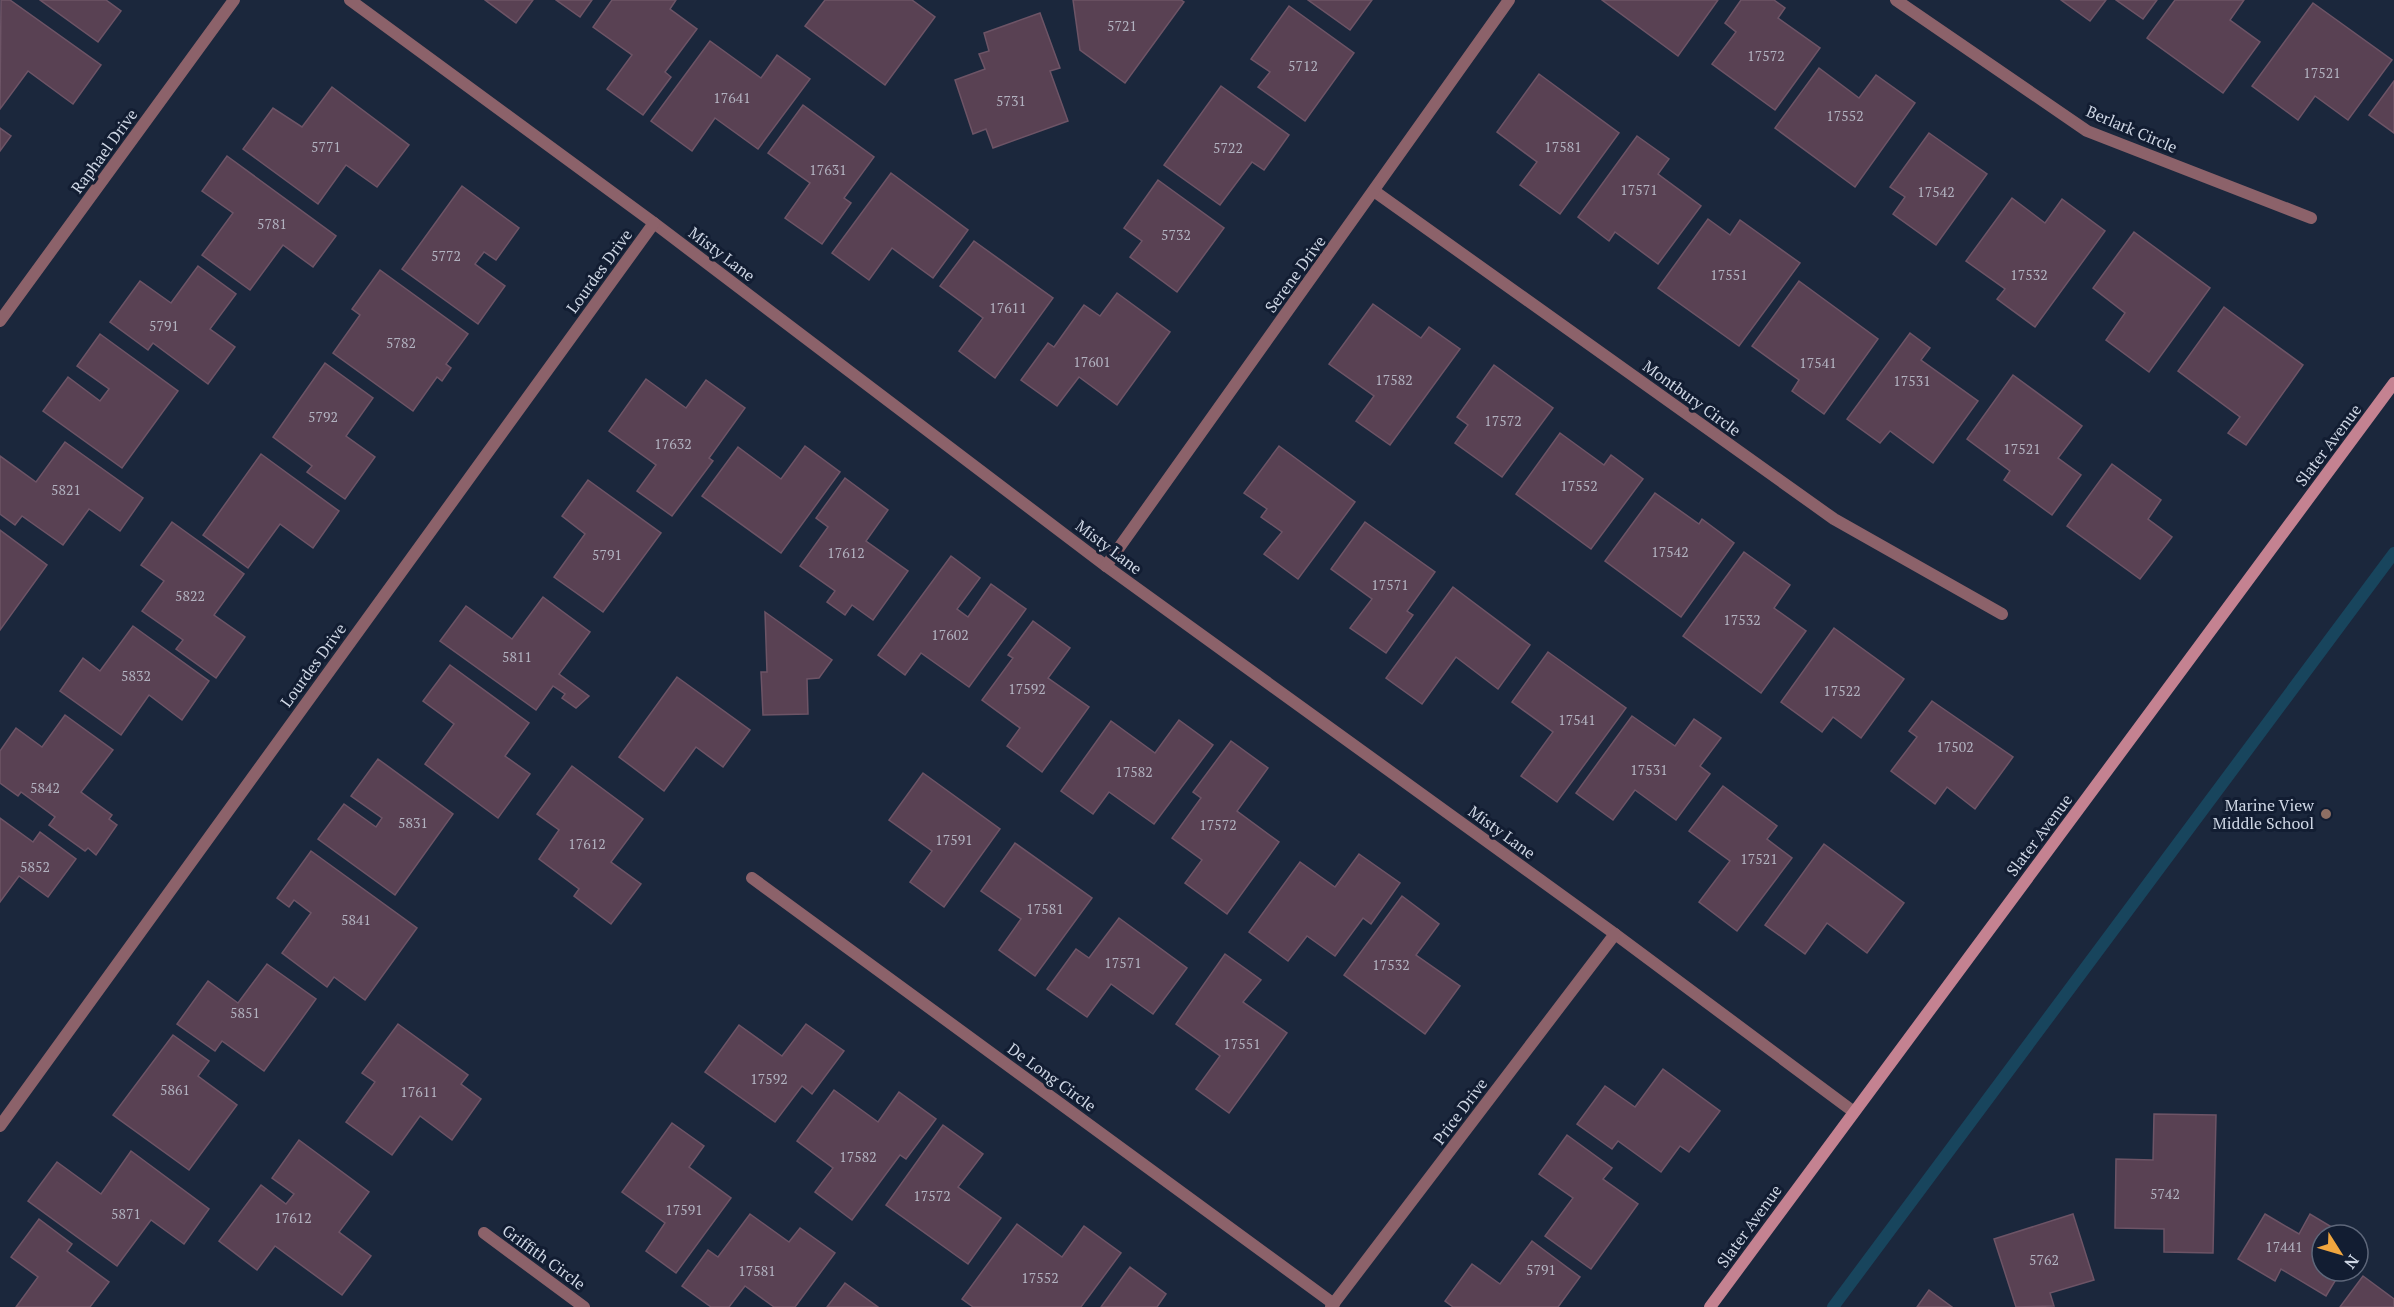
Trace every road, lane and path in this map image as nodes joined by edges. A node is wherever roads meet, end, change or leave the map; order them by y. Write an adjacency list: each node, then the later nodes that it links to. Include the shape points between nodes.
1 (234, 0): 8 (street, Raphael Drive)
2 (350, 0): 7 (street, Misty Lane)
3 (1509, 0): 5 (street, Serene Drive)
4 (1896, 0): 6 (street, Berlark Circle, via 2087,131)
5 (1374, 191): 10 (street, Serene Drive); 11 (street, Montbury Circle, via 1834,519)
6 (2311, 218)
7 (654, 223): 10 (street, Misty Lane); 15 (street, Lourdes Drive)
8 (0, 321)
9 (2394, 383): 14 (street, Slater Avenue)
10 (1106, 566): 13 (street, Misty Lane)
11 (2002, 614)
12 (752, 878): 17 (street, De Long Circle)
13 (1615, 934): 14 (street, Misty Lane); 17 (street, Price Drive)
14 (1854, 1112): 19 (street, Slater Avenue)
15 (0, 1126)
16 (484, 1233): 18 (street, Griffith Circle)
17 (1333, 1305)
18 (584, 1307)
19 (1710, 1307)

